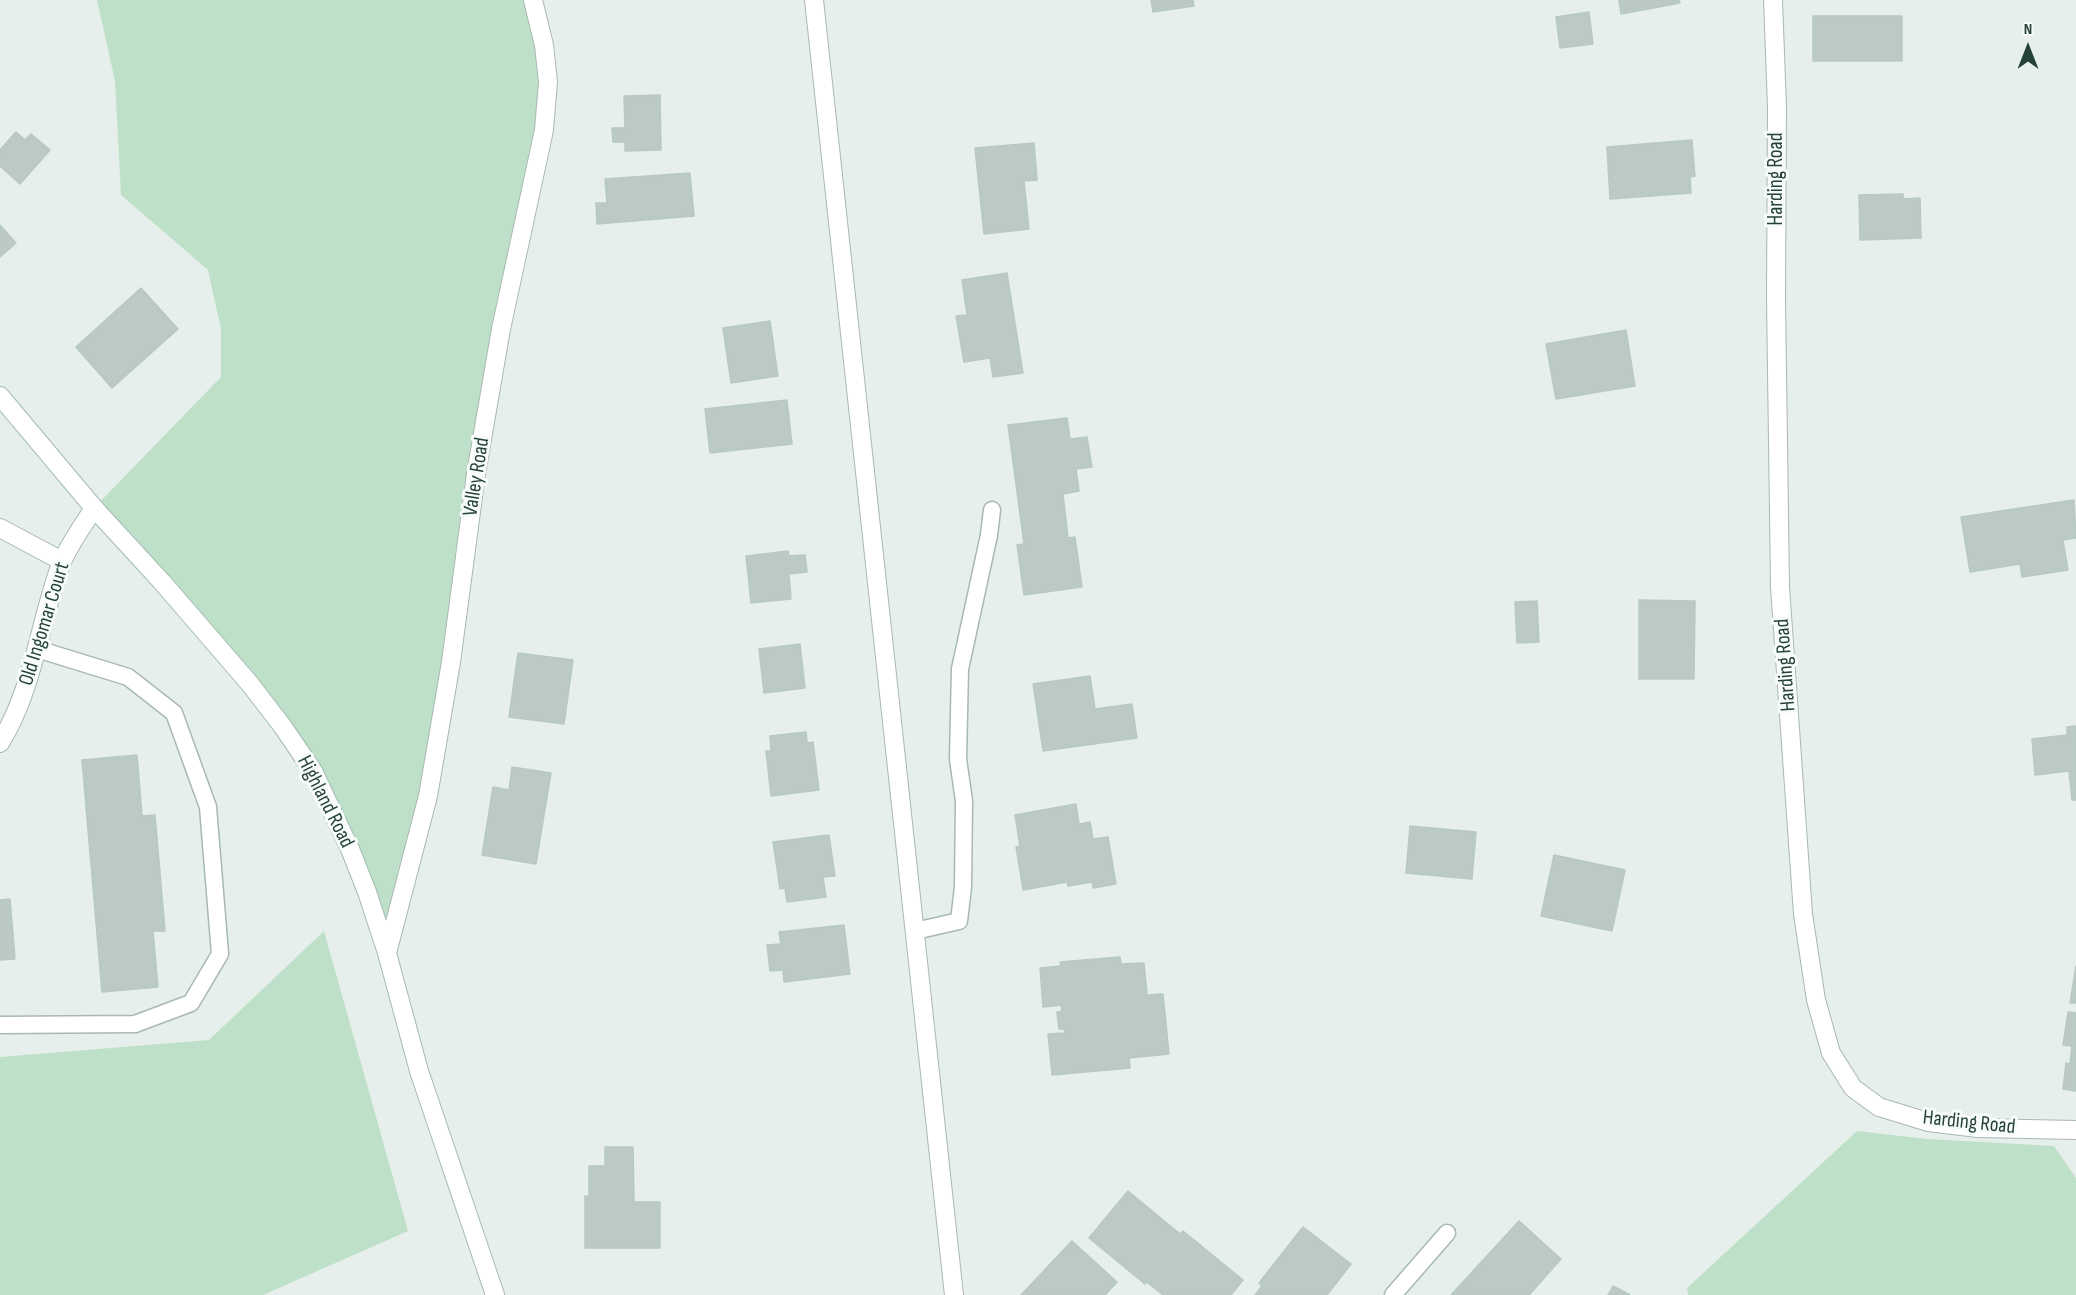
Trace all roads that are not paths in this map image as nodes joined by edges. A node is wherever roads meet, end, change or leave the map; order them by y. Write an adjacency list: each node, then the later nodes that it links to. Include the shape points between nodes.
1 (533, 0): 12 (street, Valley Road, via 547,72 544,130 497,351 428,796)
2 (814, 0): 11 (street)
3 (1773, 0): 14 (street, Harding Road, via 1780,587 1803,914 1816,1000 1831,1053 1853,1088 1879,1107 1928,1122 1978,1128)
4 (0, 396): 5 (street, Highland Road)
5 (93, 507): 8 (street, Old Ingomar Court); 12 (street, Highland Road, via 249,684 313,771 354,859)
6 (992, 510): 11 (lane, via 960,669 958,759 964,812 959,921)
7 (0, 528): 8 (street)
8 (62, 561): 9 (street, Old Ingomar Court)
9 (37, 650): 10 (street, Old Ingomar Court, via 24,696); 13 (lane, via 128,677 174,713 208,807 220,954 191,1003 135,1024)
10 (0, 743)
11 (915, 931): 17 (street)
12 (387, 953): 16 (street, Highland Road, via 419,1071)
13 (0, 1025)
14 (2076, 1130)
15 (1447, 1233): 18 (lane)
16 (495, 1295)
17 (954, 1295)
18 (1393, 1295)

